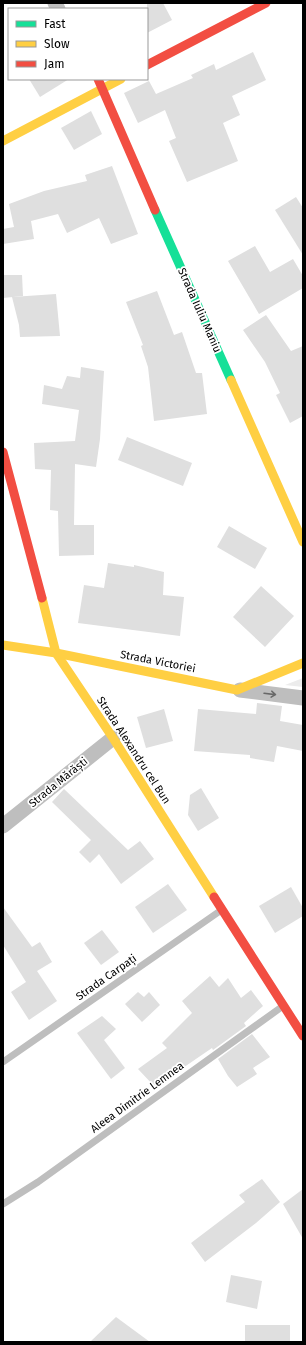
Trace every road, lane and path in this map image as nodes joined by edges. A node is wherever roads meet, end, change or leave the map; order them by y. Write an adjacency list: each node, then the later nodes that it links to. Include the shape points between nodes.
1 (266, 3): 2 (street)
2 (148, 64)
3 (99, 80): 5 (street, Strada Iuliu Maniu)
4 (119, 80): 5 (street)
5 (103, 88): 6 (street); 8 (street, Strada Iuliu Maniu)
6 (3, 141)
7 (3, 452): 10 (street, Strada Alexandru cel Bun)
8 (303, 542)
9 (3, 645): 10 (street, Strada Victoriei)
10 (56, 653): 12 (street, Strada Victoriei); 14 (street, Strada Alexandru cel Bun)
11 (303, 662): 12 (street)
12 (237, 690): 13 (street, one-way to 13)
13 (303, 698)
14 (113, 738): 15 (street, Strada Mărăști); 16 (street, Strada Alexandru cel Bun)
15 (3, 826)
16 (222, 910): 17 (street, Strada Alexandru cel Bun); 19 (lane, Strada Carpați)
17 (283, 1005): 18 (street, Strada Alexandru cel Bun); 20 (lane, Aleea Dimitrie Lemnea, via 38,1182)
18 (303, 1036)
19 (3, 1062)
20 (3, 1204)

